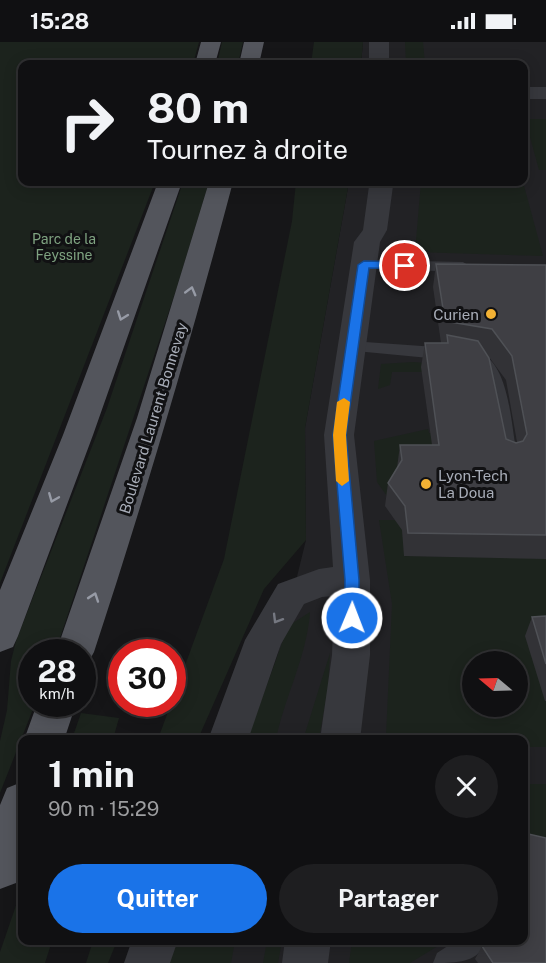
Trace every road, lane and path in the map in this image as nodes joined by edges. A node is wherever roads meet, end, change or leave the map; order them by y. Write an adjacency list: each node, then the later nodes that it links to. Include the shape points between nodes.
1 (211, 42): 4 (main road)
2 (254, 42): 5 (main road)
3 (379, 42): 6 (street)
4 (206, 60)
5 (250, 60)
6 (379, 60)
7 (528, 93): 8 (street)
8 (546, 93)
9 (169, 186): 17 (main road, one-way to 17)
10 (220, 186): 18 (main road, Boulevard Laurent Bonnevay, one-way to 10, via 182,325)
11 (381, 186): 12 (street, via 375,230 367,242)
12 (364, 265): 13 (lane); 14 (street)
13 (476, 267)
14 (351, 346): 15 (lane, via 443,352 480,359 495,381); 16 (street, via 339,435)
15 (509, 457)
16 (336, 582): 21 (street, one-way to 21, via 291,594 264,640); 22 (street, via 351,655)
17 (0, 636)
18 (80, 639)
19 (52, 717): 20 (main road)
20 (46, 735)
21 (230, 735)
22 (341, 735)
23 (18, 814): 24 (main road)
24 (0, 867)
25 (153, 945): 27 (street)
26 (307, 945): 28 (street)
27 (147, 963)
28 (305, 963)

